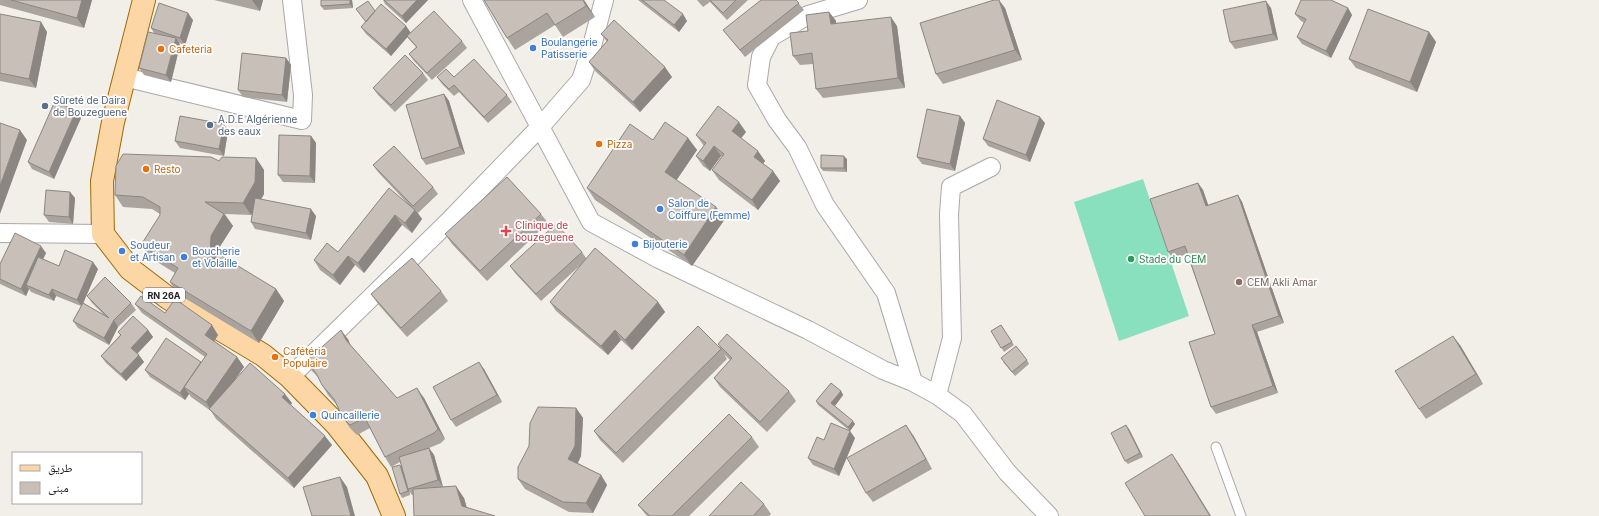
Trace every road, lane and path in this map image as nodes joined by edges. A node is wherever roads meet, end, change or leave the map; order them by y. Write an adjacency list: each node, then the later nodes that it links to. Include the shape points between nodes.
1 (144, 0): 6 (main road)
2 (292, 0): 6 (street, via 303,95 302,120)
3 (472, 0): 7 (street)
4 (604, 0): 7 (street, via 581,80)
5 (858, 0): 12 (street, via 808,15 771,37 761,57 757,85 777,120 797,147 825,205 886,293)
6 (124, 77): 10 (main road, via 102,181)
7 (541, 126): 11 (street, via 448,222); 12 (street, via 591,222 883,370)
8 (991, 167): 13 (street, via 951,187 949,215 952,338)
9 (0, 232): 10 (street)
10 (103, 234): 11 (main road, RN 26A, via 130,269 168,298 263,356)
11 (290, 377): 15 (main road, RN 26A, via 336,424 377,476)
12 (913, 382): 13 (street)
13 (937, 395): 16 (street, via 963,414 1007,472)
14 (1216, 447): 17 (lane)
15 (394, 516)
16 (1049, 516)
17 (1241, 516)

